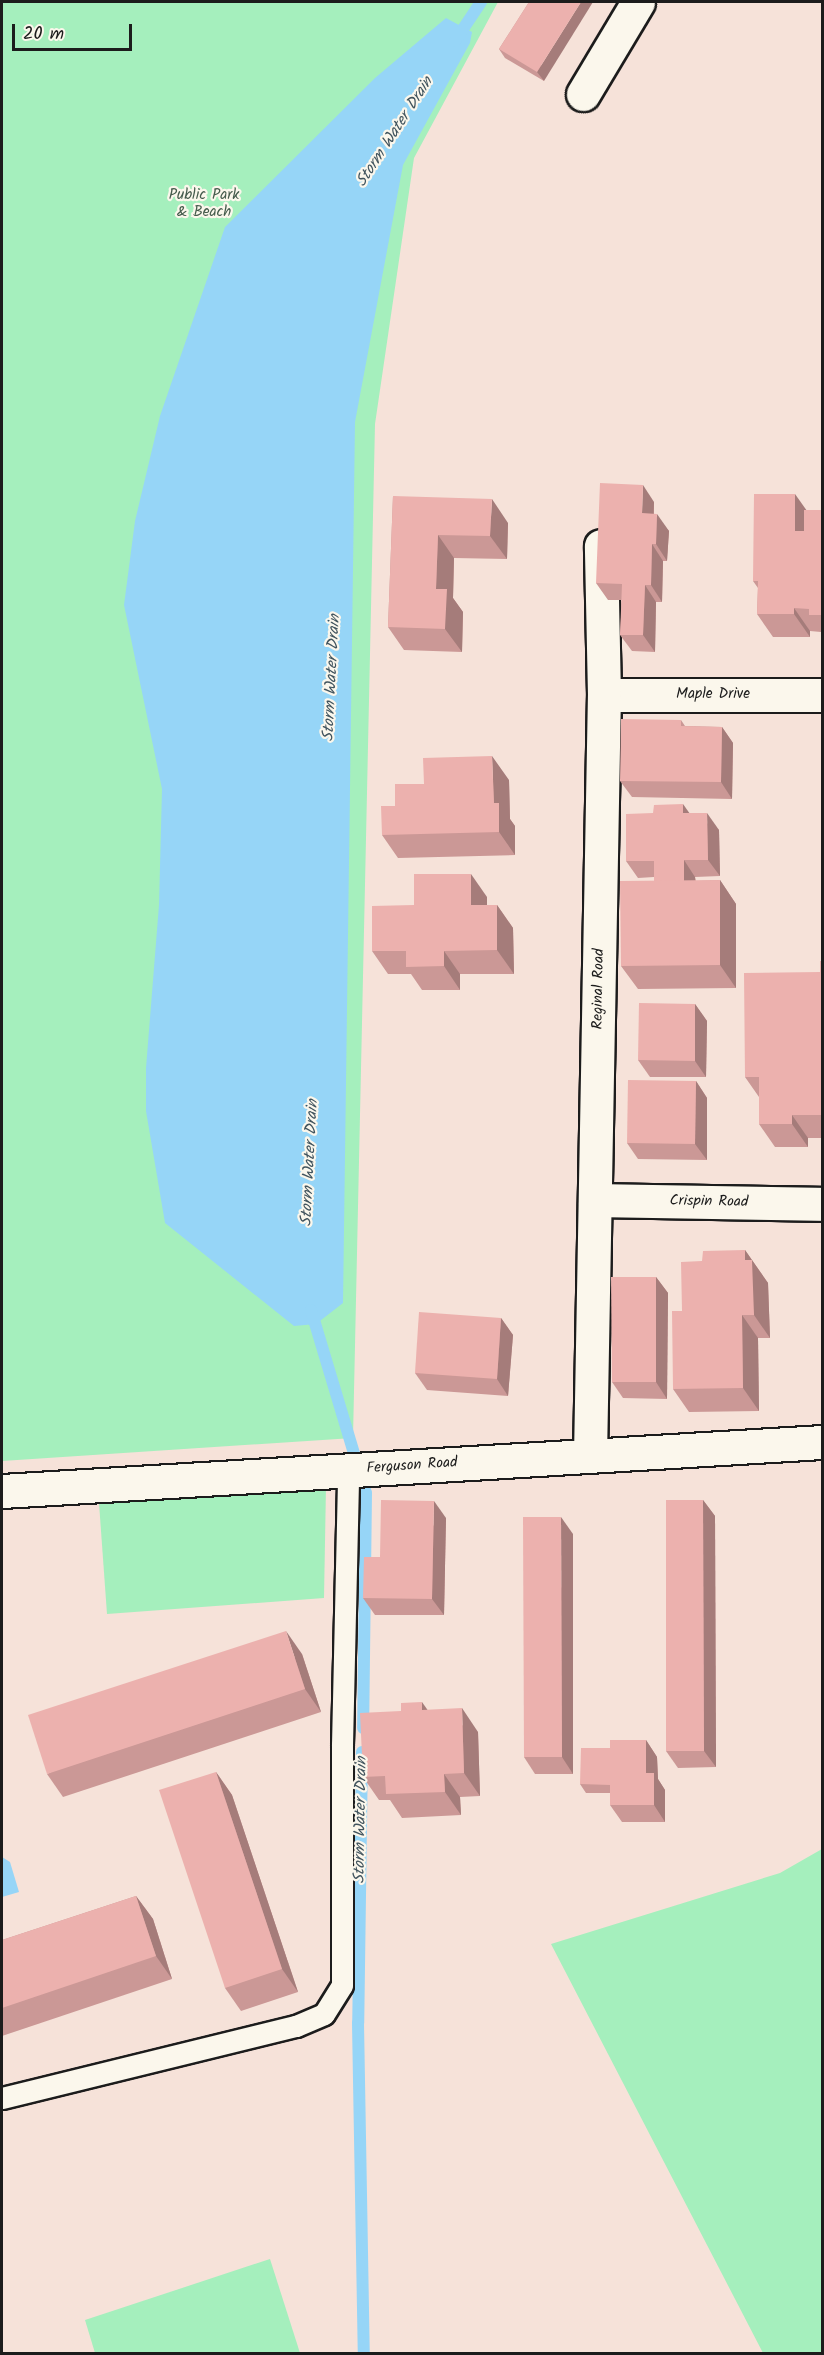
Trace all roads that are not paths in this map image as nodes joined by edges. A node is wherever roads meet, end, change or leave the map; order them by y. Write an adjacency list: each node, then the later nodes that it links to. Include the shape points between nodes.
1 (638, 2): 2 (street)
2 (583, 94)
3 (600, 522): 4 (street, Reginal Road)
4 (604, 695): 5 (street, Maple Drive); 6 (street, Reginal Road)
5 (822, 695)
6 (595, 1200): 7 (street, Crispin Road); 9 (street, Reginal Road)
7 (822, 1204)
8 (822, 1442): 9 (street, Ferguson Road)
9 (590, 1456): 10 (street, Ferguson Road)
10 (340, 1471): 11 (street, Ferguson Road); 12 (lane, via 348,1481 342,1985 324,2014 296,2026)
11 (2, 1491)
12 (2, 2098)

